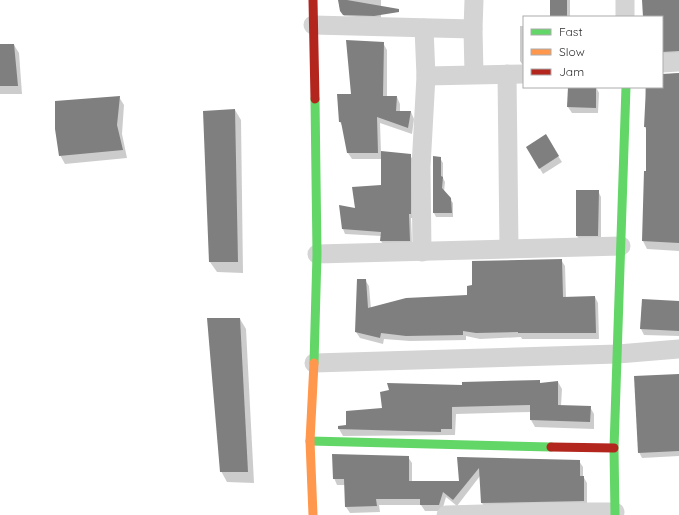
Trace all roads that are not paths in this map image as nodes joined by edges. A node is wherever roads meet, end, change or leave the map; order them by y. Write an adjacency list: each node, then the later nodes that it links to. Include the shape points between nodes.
1 (313, 0): 5 (street)
2 (474, 0): 7 (street)
3 (625, 0): 4 (street)
4 (625, 16)
5 (313, 25): 6 (street); 17 (street)
6 (424, 28): 7 (street); 12 (street)
7 (473, 30): 10 (street)
8 (679, 62): 9 (street)
9 (663, 63)
10 (474, 74): 11 (street); 12 (street)
11 (515, 74): 15 (street)
12 (426, 76): 16 (street, via 421,168)
13 (626, 88): 14 (street)
14 (621, 246): 15 (street); 19 (street)
15 (509, 248): 16 (street)
16 (422, 252): 17 (street)
17 (317, 254): 20 (street)
18 (679, 349): 19 (street)
19 (618, 354): 20 (street); 22 (street)
20 (314, 364): 21 (street)
21 (310, 440): 22 (street); 25 (street)
22 (614, 448): 24 (street)
23 (549, 513): 24 (street); 26 (street)
24 (615, 514)
25 (313, 515)
26 (446, 515)

